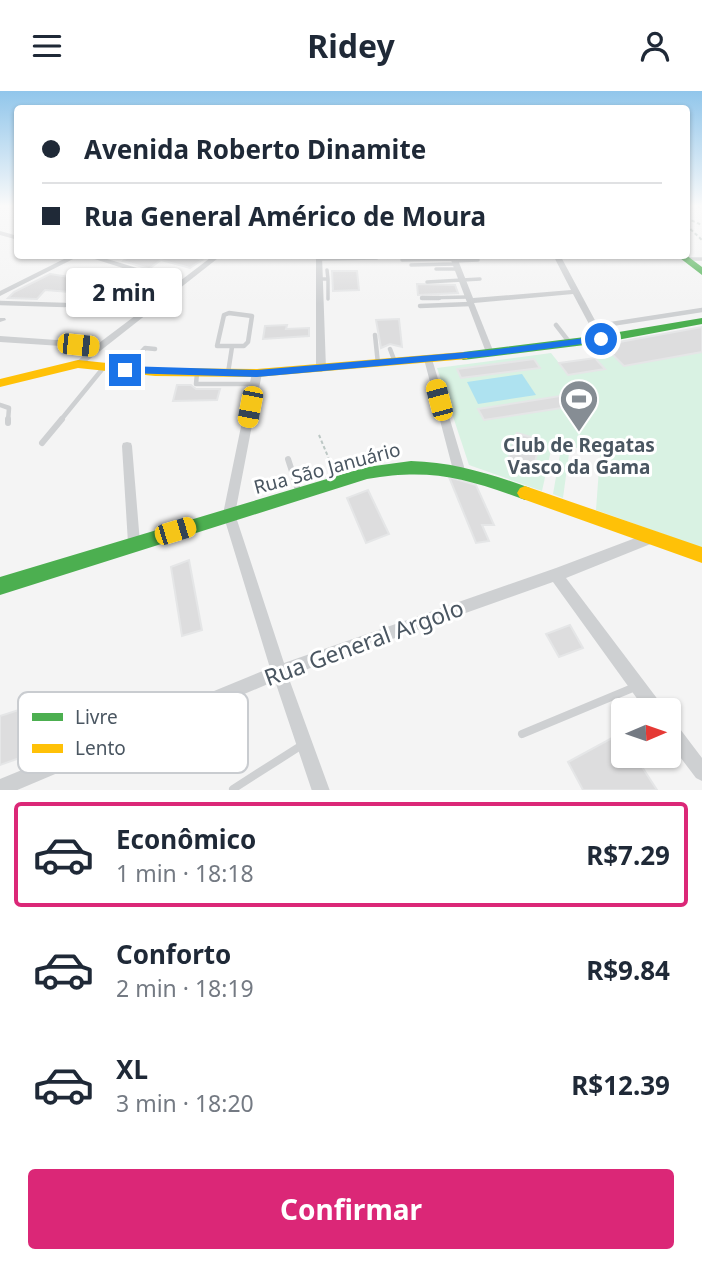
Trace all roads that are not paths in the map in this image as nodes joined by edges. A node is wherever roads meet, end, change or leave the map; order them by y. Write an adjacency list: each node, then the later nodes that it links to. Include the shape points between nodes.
1 (70, 259): 20 (street)
2 (98, 259): 18 (street)
3 (212, 259): 18 (street)
4 (319, 259): 14 (street)
5 (558, 259): 19 (street)
6 (684, 259): 13 (street)
7 (402, 260): 9 (lane)
8 (478, 260): 9 (lane)
9 (454, 262): 10 (lane); 11 (lane); 16 (street)
10 (411, 265)
11 (436, 269)
12 (327, 270): 14 (lane)
13 (702, 272)
14 (324, 279): 22 (lane); 44 (street)
15 (480, 279): 16 (lane)
16 (461, 281): 17 (lane); 23 (street)
17 (426, 282)
18 (182, 284): 36 (street)
19 (574, 292): 23 (street); 32 (street)
20 (0, 294)
21 (422, 298): 23 (lane)
22 (328, 300)
23 (469, 301): 26 (lane); 39 (street)
24 (0, 305): 25 (lane)
25 (65, 305)
26 (420, 306)
27 (702, 310): 28 (lane)
28 (648, 318): 31 (lane); 32 (lane)
29 (702, 321): 31 (street)
30 (556, 325): 35 (lane)
31 (659, 329): 32 (street)
32 (596, 333): 35 (street)
33 (375, 335): 42 (lane)
34 (0, 339): 36 (street)
35 (570, 343): 39 (street)
36 (98, 347): 41 (street)
37 (232, 347): 37 (lane, via 246,344 250,314 224,316 217,346); 47 (lane)
38 (155, 349): 45 (lane, via 145,348)
39 (490, 353): 40 (street)
40 (428, 359): 42 (street, via 392,356); 55 (street)
41 (78, 364): 43 (street); 49 (street)
42 (378, 364): 44 (street)
43 (104, 367): 45 (street); 52 (lane)
44 (321, 369): 48 (street)
45 (125, 370): 46 (street)
46 (197, 373): 47 (street); 48 (lane, via 196,384)
47 (228, 373): 48 (street)
48 (256, 379): 57 (street)
49 (0, 383)
50 (0, 405): 51 (lane, via 9,408)
51 (8, 423)
52 (42, 443)
53 (127, 446): 59 (street)
54 (288, 459): 56 (lane)
55 (459, 470): 56 (street, Rua São Januário, via 441,465 396,466); 58 (street, Rua São Januário)
56 (299, 493): 57 (street, Rua São Januário)
57 (229, 514): 59 (street, Rua São Januário); 63 (street)
58 (654, 537): 60 (street, Rua São Januário); 61 (street, Rua General Argolo)
59 (134, 544): 62 (street, Rua São Januário)
60 (702, 555)
61 (556, 575): 63 (street, Rua General Argolo); 64 (street)
62 (0, 586)
63 (279, 672): 65 (street, Rua General Argolo); 69 (street)
64 (638, 686): 66 (street); 67 (lane)
65 (231, 692)
66 (647, 698)
67 (522, 734)
68 (681, 742): 70 (street)
69 (304, 743): 73 (lane); 74 (street)
70 (699, 762)
71 (36, 773): 72 (street, Rua General Argolo)
72 (0, 788)
73 (233, 789)
74 (321, 790)

